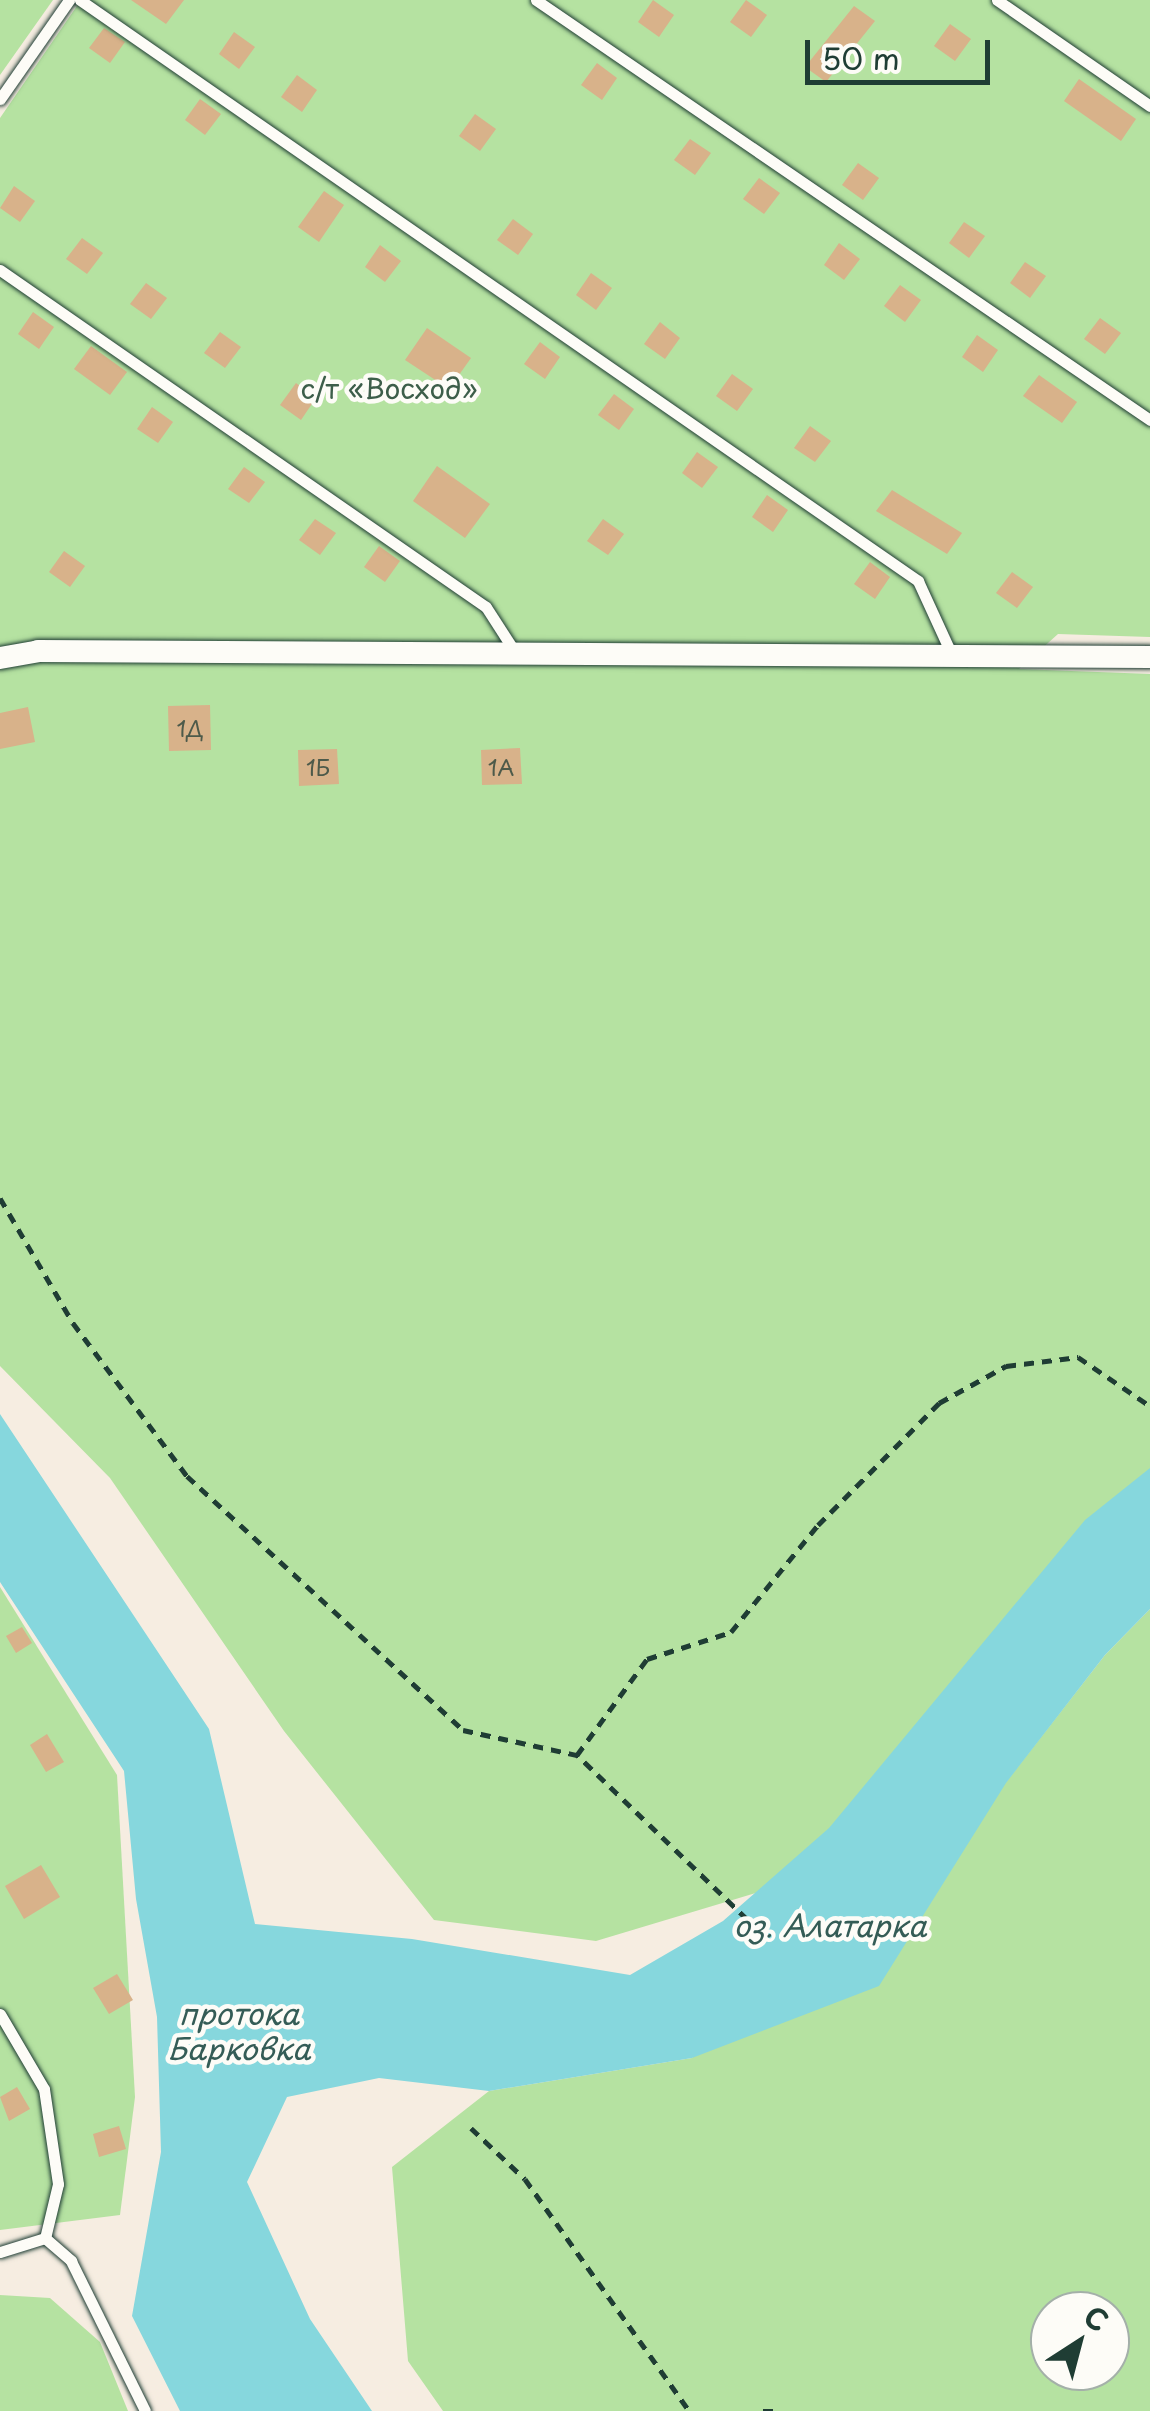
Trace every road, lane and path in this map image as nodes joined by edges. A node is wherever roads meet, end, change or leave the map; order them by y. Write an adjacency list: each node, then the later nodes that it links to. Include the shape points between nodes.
1 (69, 0): 5 (lane)
2 (80, 0): 10 (lane, via 918,582)
3 (536, 0): 8 (lane)
4 (997, 0): 6 (lane)
5 (0, 100)
6 (1150, 106)
7 (0, 270): 9 (lane, via 486,607)
8 (1150, 420)
9 (516, 652): 10 (street); 12 (street, via 38,651)
10 (950, 653): 11 (street)
11 (1150, 657)
12 (0, 658)
13 (0, 1198): 15 (path, via 73,1323 187,1476 463,1730)
14 (1150, 1406): 15 (path, via 1078,1357 1006,1366 938,1403 818,1524 731,1632 647,1659)
15 (577, 1756): 16 (path)
16 (747, 1919)
17 (0, 2014): 19 (lane, via 44,2089 58,2184)
18 (471, 2128): 22 (path, via 524,2179)
19 (45, 2238): 20 (lane); 21 (lane, via 70,2261)
20 (0, 2252)
21 (145, 2411)
22 (690, 2411)
23 (763, 2411): 24 (path)
24 (780, 2411)

